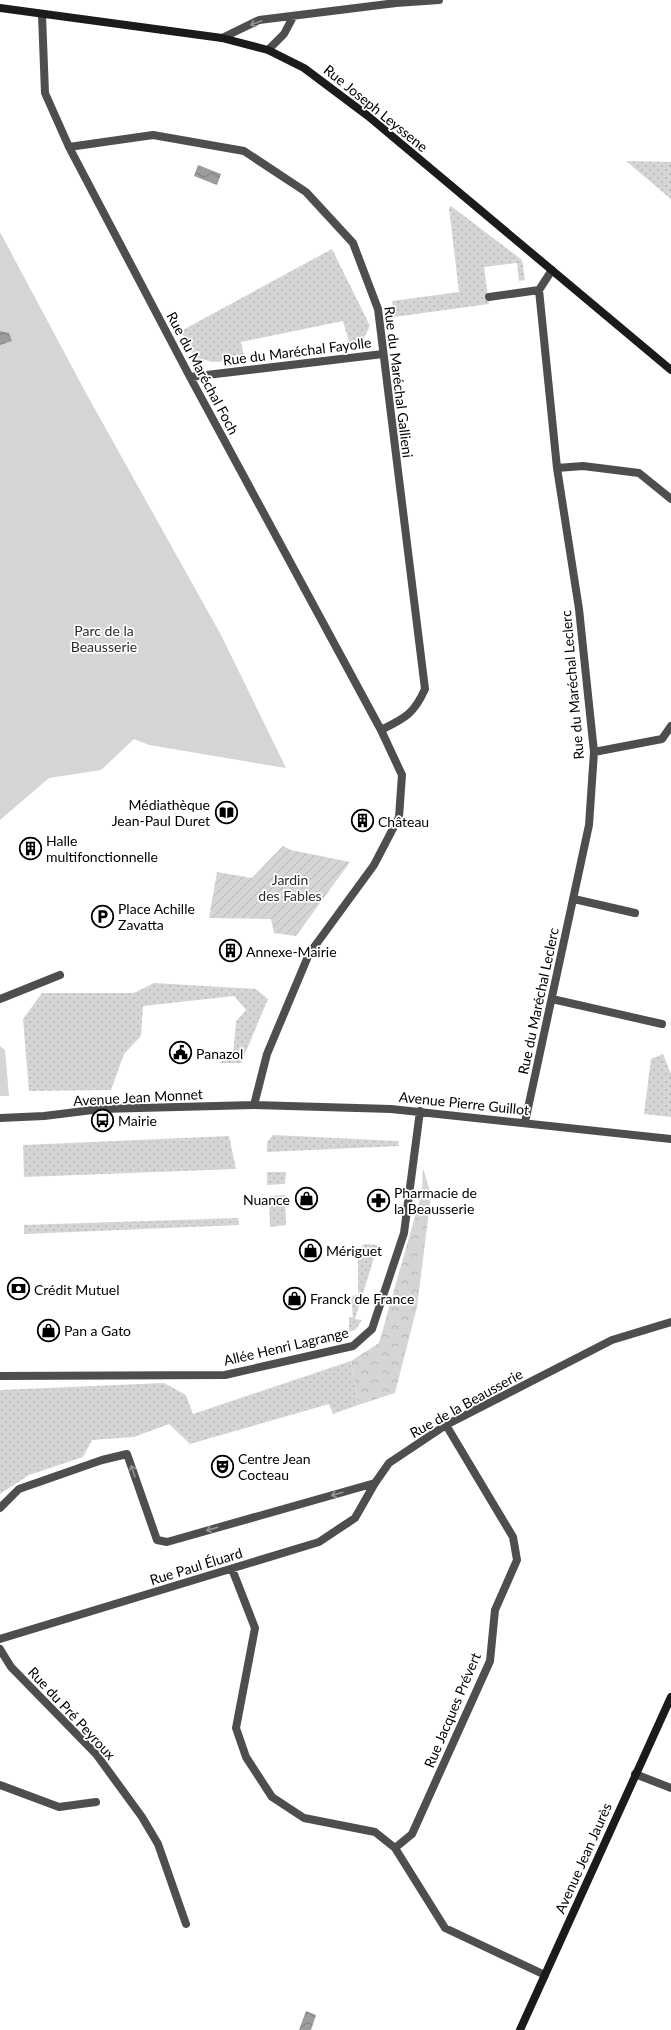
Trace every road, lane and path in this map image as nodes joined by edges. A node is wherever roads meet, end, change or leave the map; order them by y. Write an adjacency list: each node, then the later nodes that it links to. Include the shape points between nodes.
1 (439, 0): 4 (street)
2 (0, 8): 3 (street, Rue Joseph Leyssene)
3 (42, 15): 5 (street, Rue Joseph Leyssene); 7 (street, Rue du Maréchal Foch, via 45,93)
4 (293, 17): 5 (street, one-way to 5, via 259,20); 6 (street, via 284,34)
5 (222, 38): 6 (street, Rue Joseph Leyssene)
6 (268, 50): 8 (street, Rue Joseph Leyssene, via 304,68 368,116)
7 (69, 147): 11 (street, Rue du Maréchal Gallieni, via 153,135 244,151 306,192 354,243 378,308); 13 (street, Rue du Maréchal Foch)
8 (552, 270): 9 (street); 12 (street, Rue Joseph Leyssene)
9 (539, 290): 10 (street); 14 (street, Rue du Maréchal Leclerc)
10 (489, 297)
11 (383, 354): 13 (street, Rue du Maréchal Fayolle); 17 (street, Rue du Maréchal Gallieni, via 425,689 418,705 404,718)
12 (671, 370)
13 (190, 377): 17 (street, Rue du Maréchal Foch)
14 (557, 468): 15 (street, via 583,466 639,473); 18 (street, Rue du Maréchal Leclerc, via 579,609)
15 (671, 499)
16 (671, 726): 18 (street, via 662,739)
17 (381, 730): 25 (street, Rue du Maréchal Foch, via 402,775 399,817 374,865 310,954 267,1054)
18 (594, 752): 19 (street, Rue du Maréchal Leclerc, via 589,825)
19 (574, 899): 20 (street); 23 (street, Rue du Maréchal Leclerc)
20 (635, 913)
21 (60, 975): 22 (street)
22 (0, 998)
23 (552, 999): 24 (street); 28 (street, Rue du Maréchal Leclerc)
24 (662, 1024)
25 (254, 1105): 26 (street, Avenue Pierre Guillot); 27 (street, Avenue Jean Monnet, via 101,1109)
26 (420, 1111): 28 (street, Avenue Pierre Guillot); 31 (street, Allée Henri Lagrange, via 404,1233 372,1329 353,1346 225,1375)
27 (0, 1118)
28 (525, 1122): 29 (street, Avenue Pierre Guillot)
29 (671, 1139)
30 (671, 1322): 32 (street, Rue de la Beausserie, via 612,1340)
31 (0, 1376)
32 (446, 1425): 33 (street, Rue de la Beausserie, via 389,1463); 43 (street, Rue Jacques Prévert, via 513,1537 517,1560 495,1610 490,1661 412,1834)
33 (375, 1483): 34 (street, one-way to 34, via 167,1542 157,1540 127,1454 20,1488); 35 (street, Rue Paul Éluard, via 355,1518 319,1542)
34 (0, 1508)
35 (232, 1569): 36 (street, Rue Paul Éluard); 43 (street, via 255,1628 236,1728 246,1757 272,1797 304,1818 375,1832)
36 (0, 1639)
37 (0, 1649): 44 (street, Rue du Pré Peyroux, via 11,1667 96,1754 142,1817 158,1844)
38 (671, 1697): 39 (street, Avenue Jean Jaurès)
39 (635, 1774): 41 (street); 45 (street, Avenue Jean Jaurès)
40 (0, 1785): 42 (street, via 59,1808)
41 (671, 1788)
42 (96, 1802)
43 (394, 1848): 45 (street, via 445,1928)
44 (186, 1924)
45 (545, 1975): 46 (street, Avenue Jean Jaurès)
46 (520, 2030)

